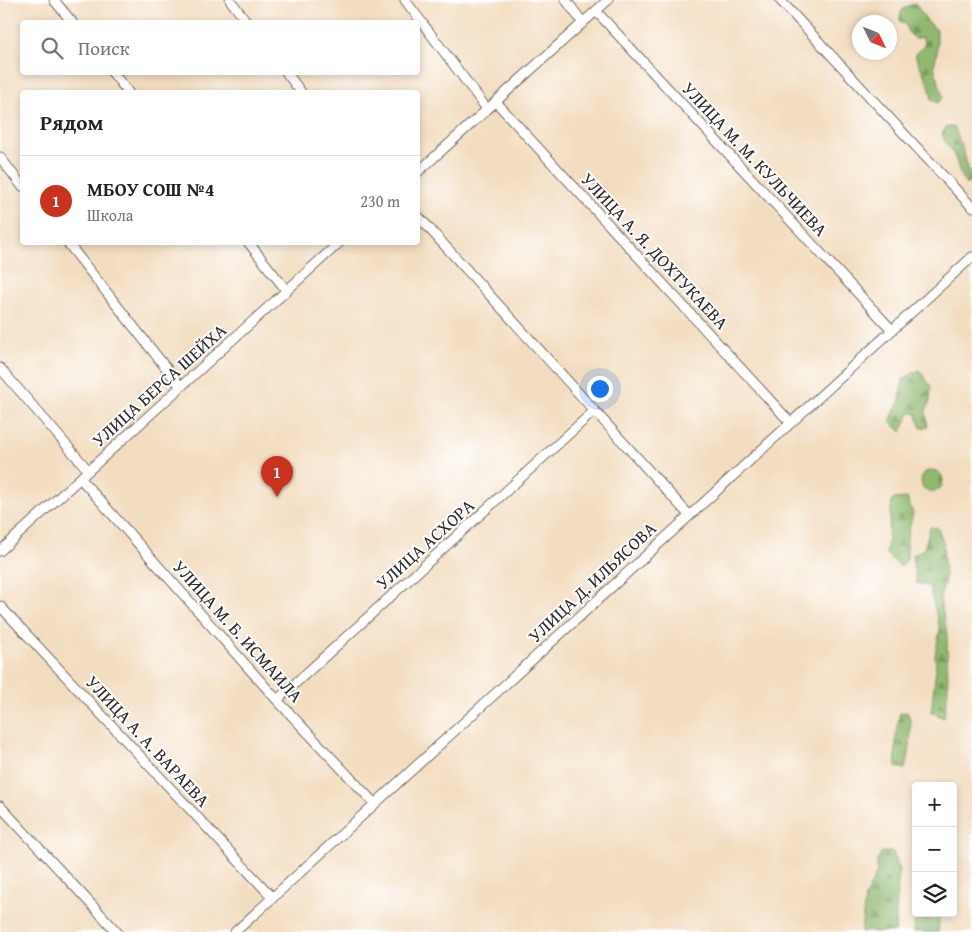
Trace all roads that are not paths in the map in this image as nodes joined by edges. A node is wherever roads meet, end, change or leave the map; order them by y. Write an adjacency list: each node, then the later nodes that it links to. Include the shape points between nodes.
1 (54, 0): 8 (street)
2 (230, 0): 9 (street)
3 (405, 0): 16 (street)
4 (566, 0): 10 (street)
5 (608, 0): 7 (street)
6 (780, 0): 20 (street)
7 (596, 11): 10 (street); 27 (street, УЛИЦА М. М. КУЛЬЧИЕВА)
8 (70, 20)
9 (245, 20)
10 (583, 22): 15 (street)
11 (114, 75): 13 (street)
12 (288, 75): 14 (street)
13 (126, 90)
14 (300, 90)
15 (496, 102): 16 (street); 31 (street, УЛИЦА А. Я. ДОХТУКАЕВА)
16 (487, 109): 18 (street)
17 (0, 157): 19 (street)
18 (420, 170)
19 (20, 183)
20 (972, 208)
21 (420, 218): 30 (street)
22 (69, 245): 29 (street)
23 (250, 245): 26 (street)
24 (337, 245): 26 (street, УЛИЦА БЕРСА ШЕЙХА)
25 (972, 257): 27 (street, УЛИЦА Д. ИЛЬЯСОВА)
26 (287, 291): 29 (street, УЛИЦА БЕРСА ШЕЙХА)
27 (891, 329): 31 (street, УЛИЦА Д. ИЛЬЯСОВА)
28 (0, 368): 32 (street)
29 (181, 387): 32 (street, УЛИЦА БЕРСА ШЕЙХА)
30 (594, 411): 34 (street); 37 (street, УЛИЦА АСХОРА)
31 (790, 422): 34 (street, УЛИЦА Д. ИЛЬЯСОВА)
32 (88, 470): 33 (street, УЛИЦА БЕРСА ШЕЙХА)
33 (80, 478): 35 (street, УЛИЦА БЕРСА ШЕЙХА); 37 (street, УЛИЦА М. Б. ИСМАИЛА)
34 (689, 515): 38 (street, УЛИЦА Д. ИЛЬЯСОВА)
35 (0, 551)
36 (0, 606): 40 (street, УЛИЦА А. А. ВАРАЕВА)
37 (277, 700): 38 (street, УЛИЦА М. Б. ИСМАИЛА)
38 (375, 804): 40 (street, УЛИЦА Д. ИЛЬЯСОВА)
39 (0, 806): 41 (street)
40 (272, 898): 42 (street, УЛИЦА Д. ИЛЬЯСОВА)
41 (118, 932)
42 (235, 932)

